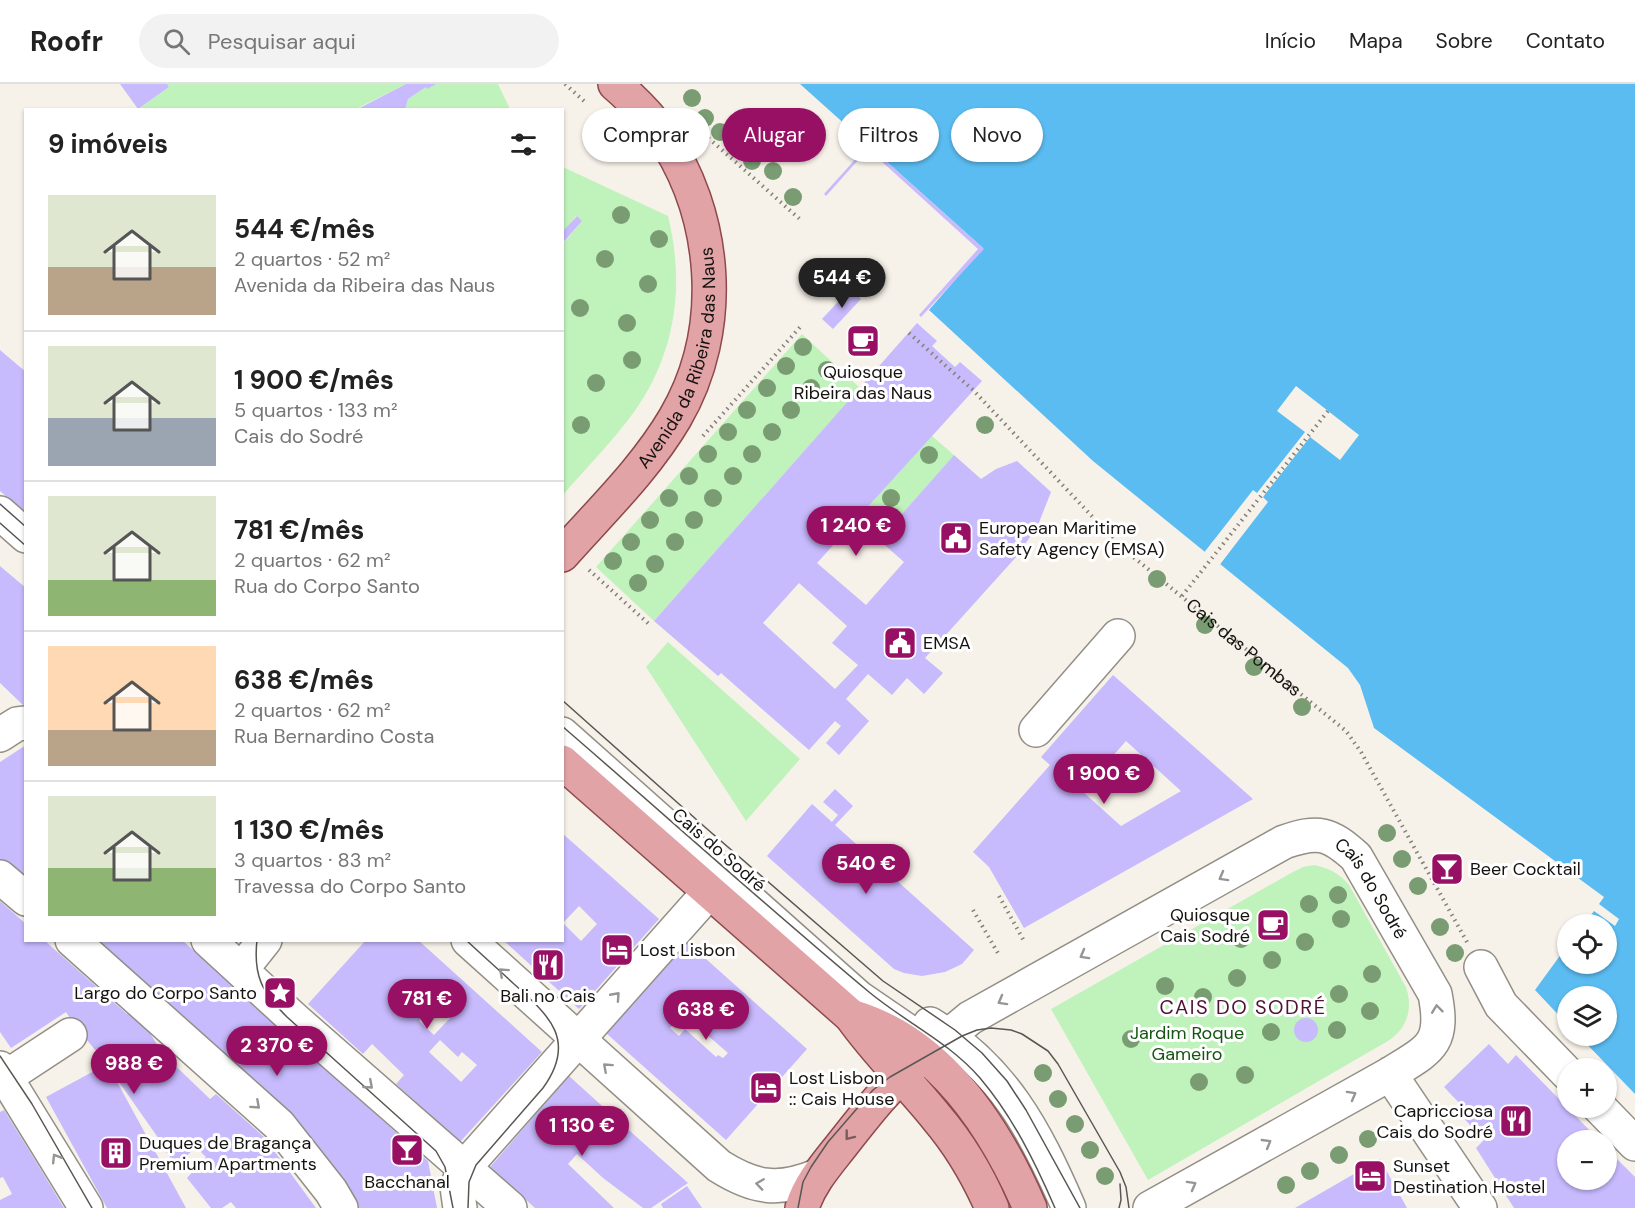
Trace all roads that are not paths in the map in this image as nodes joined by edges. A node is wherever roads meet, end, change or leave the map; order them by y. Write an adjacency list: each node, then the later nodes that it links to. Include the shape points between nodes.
1 (615, 84): 4 (main road, Avenida da Ribeira das Naus, via 659,130 692,189 708,255 709,319 696,369 676,417)
2 (0, 513): 3 (street)
3 (24, 534)
4 (575, 561)
5 (1118, 636): 8 (street)
6 (564, 713): 25 (street, Cais do Sodré)
7 (24, 723): 9 (street)
8 (1036, 730)
9 (0, 735)
10 (564, 736): 11 (street, via 858,996 917,1037 914,1042 852,999)
11 (564, 743)
12 (564, 764): 14 (main road, Cais do Sodré)
13 (0, 877): 15 (street)
14 (710, 891): 22 (main road, Cais do Sodré); 24 (street, one-way to 14)
15 (24, 897)
16 (74, 942): 35 (street, one-way to 35, via 279,1125)
17 (210, 942): 21 (street)
18 (263, 942): 21 (street)
19 (470, 942): 24 (street, one-way to 19)
20 (1481, 967): 26 (street, via 1511,1016)
21 (241, 970): 32 (street, one-way to 32)
22 (851, 1017): 25 (main road); 29 (main road)
23 (70, 1035): 28 (street)
24 (577, 1040): 32 (street); 33 (street, one-way to 24, via 799,1184 780,1186 756,1185 737,1177 696,1147)
25 (937, 1045): 27 (street, Cais do Sodré, one-way to 25, via 1433,1044 1439,1014 1435,994 1356,857 1328,837 1301,836 1284,842 970,1018); 29 (main road); 42 (main road, via 990,1131); 45 (street, Cais do Sodré, via 968,1050 995,1078 1023,1115)
26 (1557, 1063)
27 (1390, 1074): 46 (street, Cais do Sodré, one-way to 27); 47 (street)
28 (2, 1075): 34 (street, one-way to 28)
29 (900, 1076): 33 (main road, one-way to 33); 39 (main road, via 958,1145)
30 (1610, 1118): 31 (street)
31 (1635, 1144)
32 (464, 1168): 36 (street, via 457,1187); 37 (street)
33 (817, 1176): 38 (main road)
34 (86, 1208)
35 (341, 1208)
36 (460, 1208)
37 (510, 1208)
38 (802, 1208)
39 (992, 1208)
40 (1006, 1208): 41 (street, via 983,1160 947,1107 950,1104 992,1158)
41 (1016, 1208)
42 (1030, 1208)
43 (1046, 1208): 44 (street, via 1006,1128 976,1087 948,1061 950,1056 997,1105 1023,1147)
44 (1052, 1208)
45 (1068, 1208)
46 (1150, 1208)
47 (1480, 1208)

